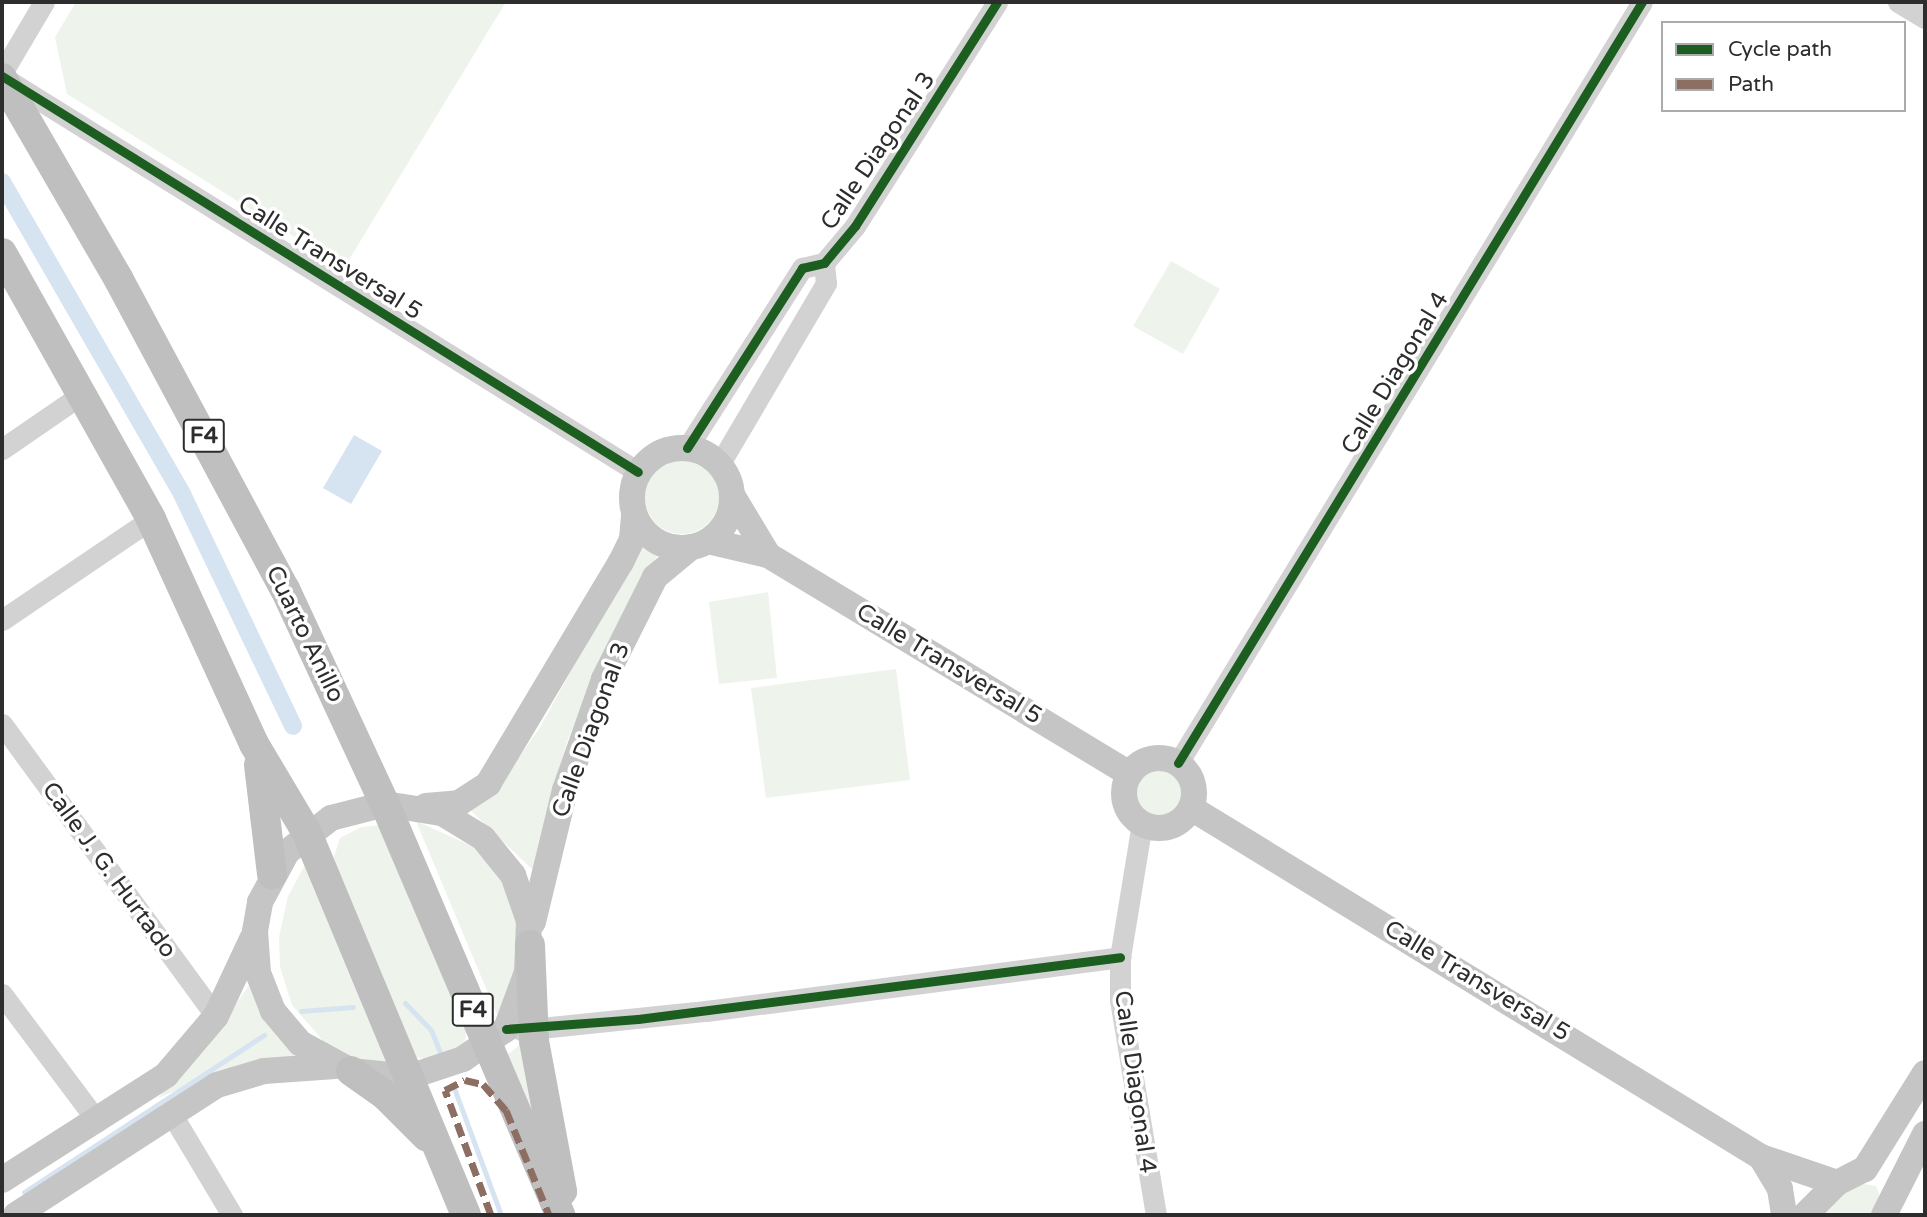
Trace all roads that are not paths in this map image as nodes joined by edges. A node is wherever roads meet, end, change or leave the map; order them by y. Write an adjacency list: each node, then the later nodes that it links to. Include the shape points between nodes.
1 (44, 2): 6 (street)
2 (997, 2): 8 (street, Calle Diagonal 3, via 862,215)
3 (1642, 2): 24 (street, Calle Diagonal 4)
4 (1898, 2): 5 (street)
5 (1925, 18)
6 (2, 76): 15 (street, Calle Transversal 5); 26 (highway, Cuarto Anillo / F4, via 119,280 290,600)
7 (2, 253): 11 (highway)
8 (824, 263): 9 (street, Calle Diagonal 3, via 802,268); 10 (street, Calle Diagonal 3, via 826,283)
9 (766, 323): 10 (street); 12 (street, Calle Diagonal 3)
10 (792, 339): 14 (street, Calle Diagonal 3)
11 (82, 394): 13 (street); 18 (highway)
12 (687, 448): 14 (main road); 15 (main road, via 659,453)
13 (2, 449)
14 (719, 465): 16 (main road)
15 (638, 472): 17 (main road, via 631,498)
16 (732, 495): 19 (main road, via 726,521); 20 (main road, Calle Transversal 5)
17 (634, 515): 19 (main road, via 657,542); 27 (main road, Calle Diagonal 3, via 632,539 621,562 488,784 459,803)
18 (151, 519): 21 (street); 23 (highway)
19 (700, 544): 20 (main road, Calle Transversal 5); 33 (main road, Calle Diagonal 3, via 655,577 604,680 565,790)
20 (768, 555): 25 (main road, Calle Transversal 5)
21 (2, 620)
22 (2, 724): 36 (street, Calle J. G. Hurtado)
23 (254, 744): 30 (highway); 31 (highway)
24 (1178, 763): 25 (main road, via 1147,760); 28 (main road, via 1192,778)
25 (1130, 774): 29 (main road, via 1124,795)
26 (385, 804): 27 (main road); 30 (main road, via 357,808); 37 (highway, Cuarto Anillo / F4)
27 (419, 806): 33 (main road, via 464,824 500,855 523,897)
28 (1191, 808): 29 (main road, via 1175,824 1152,827); 45 (main road, Calle Transversal 5)
29 (1142, 823): 34 (street, Calle Diagonal 4)
30 (307, 833): 31 (main road); 40 (highway)
31 (272, 874): 32 (main road)
32 (254, 931): 36 (main road); 38 (main road, via 258,973 273,1011 300,1043)
33 (530, 939): 37 (highway)
34 (1120, 957): 37 (street); 55 (street, Calle Diagonal 4, via 1124,1045)
35 (2, 995): 42 (street)
36 (216, 1016): 42 (main road, via 166,1075)
37 (509, 1034): 40 (main road, via 455,1063); 53 (highway, Cuarto Anillo / F4); 54 (highway)
38 (343, 1069): 40 (main road); 41 (main road, via 264,1071 217,1086); 44 (highway, via 385,1095)
39 (1925, 1073): 46 (main road)
40 (409, 1077): 44 (highway)
41 (171, 1113): 50 (main road); 51 (street)
42 (97, 1121): 47 (main road)
43 (1925, 1134): 49 (main road)
44 (439, 1149): 52 (highway)
45 (1761, 1157): 48 (main road, Calle Transversal 5); 56 (main road, Calle Transversal 5, via 1780,1189)
46 (1865, 1169): 48 (main road); 49 (main road, via 1884,1179)
47 (2, 1180)
48 (1837, 1183): 57 (main road)
49 (1887, 1207)
50 (29, 1211)
51 (232, 1215)
52 (466, 1215)
53 (559, 1215)
54 (567, 1215)
55 (1156, 1215)
56 (1784, 1215)
57 (1805, 1215)

